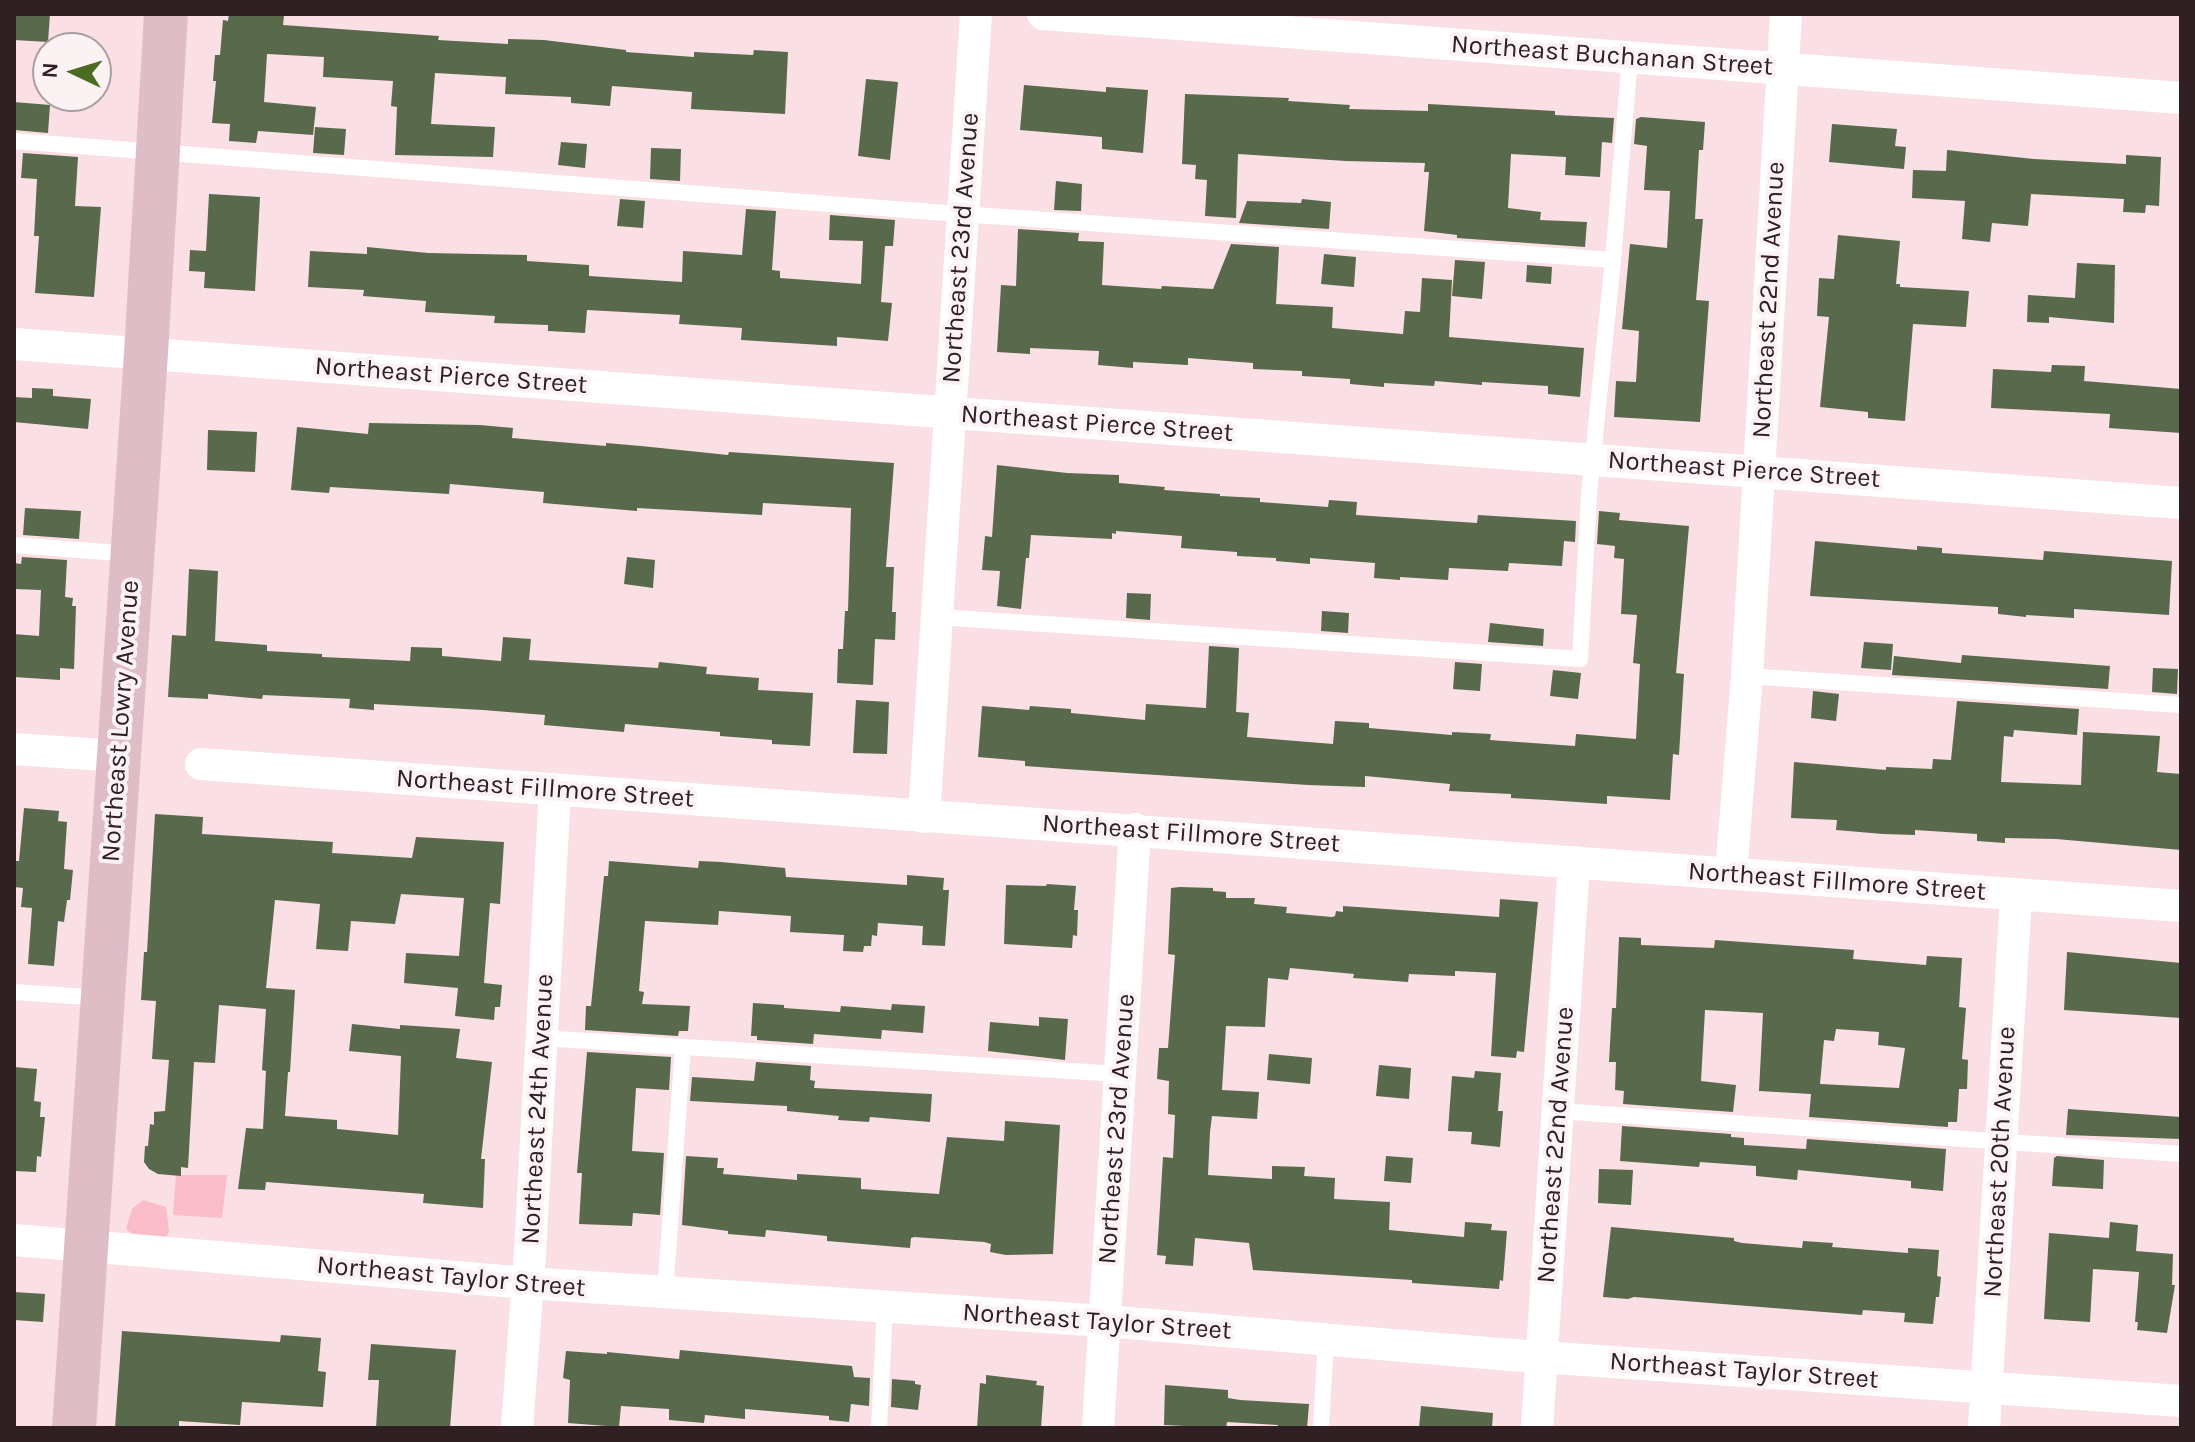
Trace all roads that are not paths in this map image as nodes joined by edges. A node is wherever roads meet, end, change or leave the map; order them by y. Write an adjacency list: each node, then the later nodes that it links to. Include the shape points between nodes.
1 (166, 14): 9 (main road, Northeast Lowry Avenue)
2 (976, 14): 10 (street, Northeast 23rd Avenue)
3 (1043, 14): 5 (street, Northeast Buchanan Street)
4 (1786, 14): 6 (street, Northeast 22nd Avenue)
5 (1630, 57): 6 (street, Northeast Buchanan Street); 11 (lane)
6 (1782, 70): 7 (street, Northeast Buchanan Street); 16 (street, Northeast 22nd Avenue)
7 (2181, 98)
8 (14, 141): 9 (lane)
9 (157, 151): 10 (lane); 13 (main road, Northeast Lowry Avenue)
10 (963, 214): 11 (lane); 14 (street, Northeast 23rd Avenue)
11 (1613, 260): 15 (lane)
12 (14, 344): 13 (street, Northeast Pierce Street)
13 (146, 353): 14 (street, Northeast Pierce Street); 19 (main road, Northeast Lowry Avenue)
14 (950, 413): 15 (street, Northeast Pierce Street); 20 (street, Northeast 23rd Avenue)
15 (1593, 459): 16 (street, Northeast Pierce Street); 20 (lane, via 1580,659)
16 (1760, 471): 17 (street, Northeast Pierce Street); 21 (street, Northeast 22nd Avenue)
17 (2181, 503)
18 (14, 545): 19 (lane)
19 (131, 554): 24 (main road, Northeast Lowry Avenue)
20 (937, 617): 27 (street, Northeast 23rd Avenue)
21 (1747, 676): 22 (lane); 30 (street, Northeast 22nd Avenue)
22 (2181, 705)
23 (14, 749): 24 (street)
24 (119, 756): 34 (main road, Northeast Lowry Avenue)
25 (201, 764): 26 (street, Northeast Fillmore Street)
26 (555, 789): 27 (street, Northeast Fillmore Street); 35 (street, Northeast 24th Avenue)
27 (924, 817): 28 (street, Northeast Fillmore Street)
28 (1135, 829): 29 (street, Northeast Fillmore Street); 37 (street, Northeast 23rd Avenue)
29 (1574, 862): 30 (street, Northeast Fillmore Street); 38 (street, Northeast 22nd Avenue)
30 (1731, 873): 31 (street, Northeast Fillmore Street)
31 (2016, 896): 32 (street, Northeast Fillmore Street); 39 (street, Northeast 20th Avenue)
32 (2181, 906)
33 (14, 992): 34 (lane)
34 (103, 998): 42 (main road, Northeast Lowry Avenue)
35 (541, 1038): 36 (lane); 43 (street, Northeast 24th Avenue)
36 (683, 1047): 37 (lane); 44 (lane)
37 (1120, 1074): 46 (street, Northeast 23rd Avenue)
38 (1558, 1111): 39 (lane); 48 (street, Northeast 22nd Avenue)
39 (2002, 1143): 40 (lane); 49 (street, Northeast 20th Avenue)
40 (2181, 1154)
41 (14, 1240): 42 (street, Northeast Taylor Street)
42 (86, 1247): 43 (street, Northeast Taylor Street); 51 (main road, Northeast Lowry Avenue)
43 (527, 1283): 44 (street, Northeast Taylor Street); 52 (street, Northeast 24th Avenue)
44 (665, 1293): 45 (street, Northeast Taylor Street)
45 (885, 1307): 46 (street, Northeast Taylor Street); 53 (lane)
46 (1105, 1321): 47 (street, Northeast Taylor Street); 54 (street, Northeast 23rd Avenue)
47 (1326, 1339): 48 (street, Northeast Taylor Street); 55 (lane)
48 (1542, 1357): 49 (street, Northeast Taylor Street); 56 (street, Northeast 22nd Avenue)
49 (1986, 1388): 50 (street, Northeast Taylor Street); 57 (street, Northeast 20th Avenue)
50 (2181, 1401)
51 (74, 1428)
52 (517, 1428)
53 (879, 1428)
54 (1098, 1428)
55 (1321, 1428)
56 (1537, 1428)
57 (1984, 1428)

